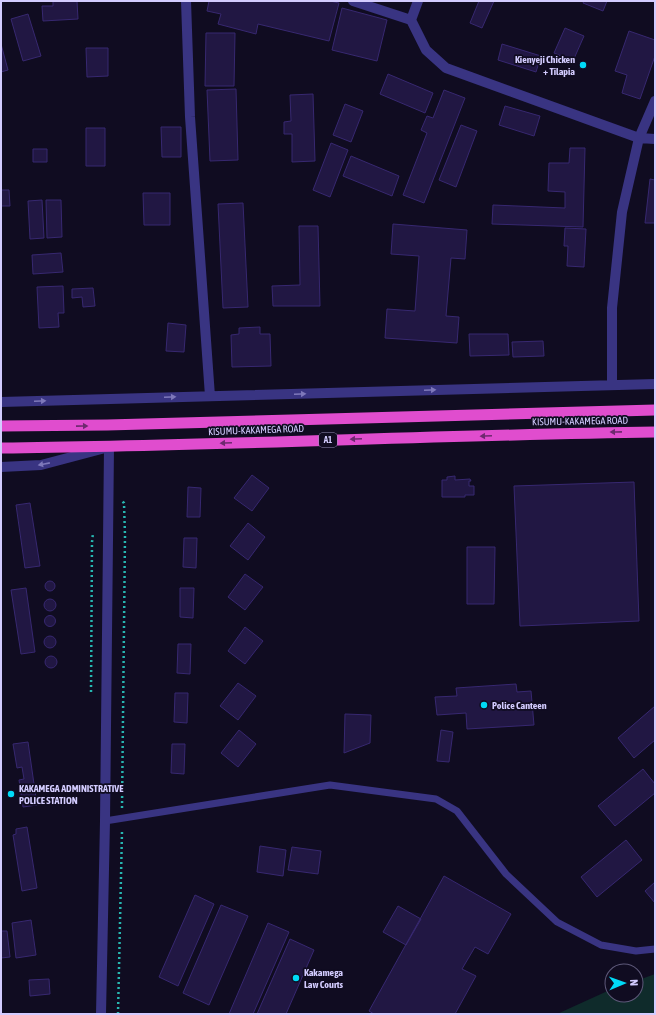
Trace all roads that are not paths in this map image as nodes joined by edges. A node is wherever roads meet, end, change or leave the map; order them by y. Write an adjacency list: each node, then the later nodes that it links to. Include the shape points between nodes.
1 (186, 1): 10 (street, via 190,117)
2 (353, 1): 4 (street)
3 (418, 1): 4 (street)
4 (411, 20): 6 (street, via 426,50 446,68)
5 (655, 101): 6 (street)
6 (639, 138): 7 (street); 9 (street, via 622,212 612,308)
7 (655, 138)
8 (655, 384): 9 (street)
9 (612, 385): 10 (street, one-way to 9)
10 (210, 396): 11 (street, one-way to 10)
11 (1, 402)
12 (655, 410): 13 (highway, KISUMU-KAKAMEGA ROAD / A1, one-way to 12, via 138,425)
13 (1, 426)
14 (655, 432): 15 (highway, KISUMU-KAKAMEGA ROAD / A1, one-way to 15)
15 (109, 447): 16 (highway, KISUMU-KAKAMEGA ROAD / A1); 17 (street, one-way to 17, via 41,465); 18 (street)
16 (1, 448)
17 (1, 467)
18 (105, 821): 19 (lane, via 330,785 436,799 457,811 506,874 557,922 600,945 636,951); 20 (street)
19 (655, 949)
20 (101, 1014)

